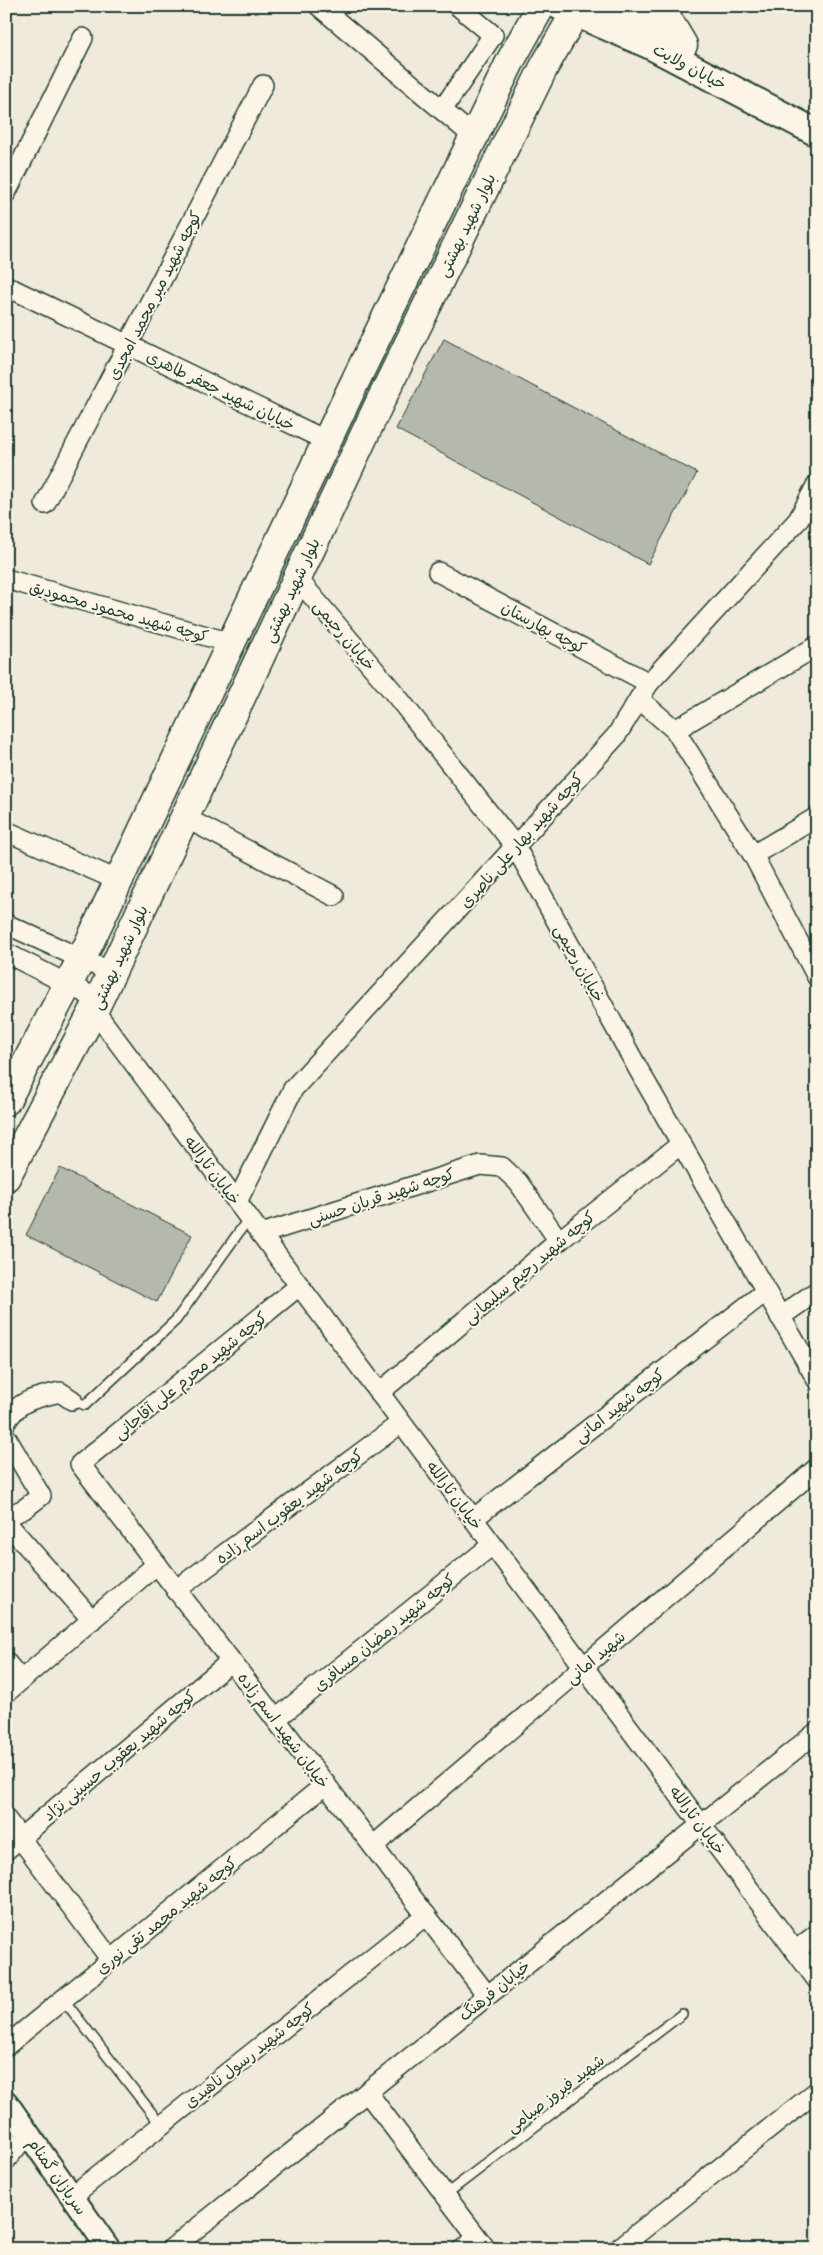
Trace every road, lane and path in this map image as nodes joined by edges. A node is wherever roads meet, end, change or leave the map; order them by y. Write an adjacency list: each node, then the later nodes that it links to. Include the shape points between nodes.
1 (319, 6): 12 (street)
2 (458, 6): 7 (street)
3 (541, 6): 8 (main road, بلوار شهید بهشتی)
4 (612, 6): 10 (main road, خیابان ولایت)
5 (660, 6): 10 (main road)
6 (571, 9): 14 (main road, خیابان ولایت, via 649,45); 23 (main road, بلوار شهید بهشتی)
7 (493, 35): 8 (street); 12 (street)
8 (524, 36): 15 (main road, بلوار شهید بهشتی)
9 (83, 38): 16 (street)
10 (683, 45): 13 (main road, خیابان ولایت)
11 (263, 85): 18 (street, کوچه شهید میر محمد امجدی)
12 (442, 110): 15 (street)
13 (817, 116)
14 (817, 133)
15 (474, 137): 19 (main road, بلوار شهید بهشتی)
16 (6, 193)
17 (6, 286): 18 (street, خیابان شهید جعفر طاهری)
18 (128, 345): 19 (street, خیابان شهید جعفر طاهری); 21 (street, کوچه شهید میر محمد امجدی)
19 (327, 441): 25 (main road, بلوار شهید بهشتی)
20 (817, 484): 27 (street, کوچه شهید بهار علی ناصری, via 798,520)
21 (46, 504)
22 (438, 572): 27 (street, کوچه بهارستان)
23 (297, 578): 30 (main road, بلوار شهید بهشتی); 33 (street, خیابان رحیمی, via 395,694)
24 (6, 579): 25 (street, کوچه شهید محمود محمودیق)
25 (231, 643): 35 (main road, بلوار شهید بهشتی)
26 (817, 646): 29 (street)
27 (649, 683): 28 (street, کوچه شهید بهار علی ناصری)
28 (639, 699): 29 (street); 33 (street, کوچه شهید بهار علی ناصری, via 616,736)
29 (675, 730): 34 (street)
30 (184, 817): 36 (street); 40 (main road, بلوار شهید بهشتی)
31 (817, 817): 34 (street)
32 (6, 831): 35 (street)
33 (515, 846): 45 (street, خیابان رحیمی); 47 (street, کوچه شهید بهار علی ناصری, via 293,1089)
34 (753, 855): 41 (street)
35 (118, 881): 39 (main road, بلوار شهید بهشتی)
36 (334, 896)
37 (6, 924): 39 (street)
38 (6, 953): 42 (street)
39 (82, 958): 40 (street); 42 (main road, بلوار شهید بهشتی)
40 (112, 973): 43 (main road, بلوار شهید بهشتی)
41 (817, 977)
42 (69, 984): 43 (street); 44 (main road, بلوار شهید بهشتی)
43 (97, 1005): 46 (main road, بلوار شهید بهشتی); 47 (street, خیابان ثارالله)
44 (7, 1100)
45 (681, 1144): 50 (street, کوچه شهید رحیم سلیمانی); 53 (street, خیابان رحیمی)
46 (6, 1177)
47 (237, 1202): 48 (street, خیابان ثارالله)
48 (249, 1218): 49 (street, خیابان ثارالله); 57 (lane, via 176,1320 85,1405)
49 (261, 1234): 50 (street, کوچه شهید قربان حسنی, via 480,1165 502,1167 529,1195); 51 (street, خیابان ثارالله)
50 (559, 1241): 56 (street, کوچه شهید رحیم سلیمانی)
51 (300, 1286): 56 (street, خیابان ثارالله); 61 (street, کوچه شهید محرم علی آقاجانی)
52 (817, 1291): 54 (street)
53 (765, 1292): 54 (street, خیابان رحیمی); 64 (street, کوچه شهید امانی)
54 (780, 1317): 55 (street, خیابان رحیمی)
55 (817, 1380)
56 (379, 1393): 59 (street, خیابان ثارالله)
57 (72, 1400): 58 (street, via 60,1392 32,1399 13,1409)
58 (6, 1422)
59 (401, 1422): 64 (street, خیابان ثارالله); 68 (street, کوچه شهید یعقوب اسم زاده)
60 (6, 1437): 63 (street, via 41,1496)
61 (80, 1464): 67 (street, خیابان شهید اسم زاده)
62 (817, 1468): 72 (street, شهید امانی)
63 (6, 1517)
64 (473, 1519): 66 (street, خیابان ثارالله)
65 (6, 1522): 69 (street)
66 (492, 1545): 72 (street, خیابان ثارالله); 75 (street, کوچه شهید رمضان مسافری)
67 (157, 1564): 68 (street, خیابان شهید اسم زاده); 69 (street)
68 (176, 1590): 70 (street, خیابان شهید اسم زاده)
69 (92, 1620): 73 (street)
70 (231, 1660): 75 (street, خیابان شهید اسم زاده); 80 (street, کوچه شهید یعقوب حسینی نژاد)
71 (6, 1662): 73 (street)
72 (584, 1667): 79 (street, خیابان ثارالله); 81 (street, شهید امانی)
73 (21, 1680): 74 (street)
74 (6, 1693)
75 (276, 1719): 77 (street, خیابان شهید اسم زاده)
76 (817, 1732): 79 (street, خیابان فرهنگ)
77 (326, 1784): 81 (street, خیابان شهید اسم زاده); 85 (street, کوچه شهید محمد تقی نوری)
78 (6, 1819): 80 (street)
79 (701, 1824): 84 (street, خیابان ثارالله); 87 (street, خیابان فرهنگ)
80 (13, 1844): 85 (street)
81 (373, 1846): 82 (street, خیابان شهید اسم زاده)
82 (426, 1915): 87 (street, خیابان شهید اسم زاده); 94 (street, کوچه شهید رسول ناهیدی)
83 (817, 1934): 84 (street)
84 (795, 1951): 86 (street, خیابان ثارالله)
85 (111, 1960): 88 (street, کوچه شهید محمد تقی نوری)
86 (817, 1980)
87 (487, 1995): 92 (street, خیابان فرهنگ)
88 (63, 1999): 90 (street, کوچه شهید محمد تقی نوری); 94 (lane)
89 (682, 2014): 98 (lane, شهید فیروز صیامی)
90 (6, 2046)
91 (817, 2091): 103 (street)
92 (367, 2092): 98 (street); 101 (street, خیابان فرهنگ)
93 (6, 2102): 95 (street, سربازان گمنام)
94 (161, 2124): 97 (street, کوچه شهید رسول ناهیدی)
95 (28, 2133): 96 (street); 97 (street, سربازان گمنام)
96 (6, 2160)
97 (72, 2196): 100 (street, سربازان گمنام)
98 (445, 2196): 99 (street)
99 (480, 2241): 102 (lane)
100 (109, 2249)
101 (171, 2249)
102 (455, 2249)
103 (618, 2249)

